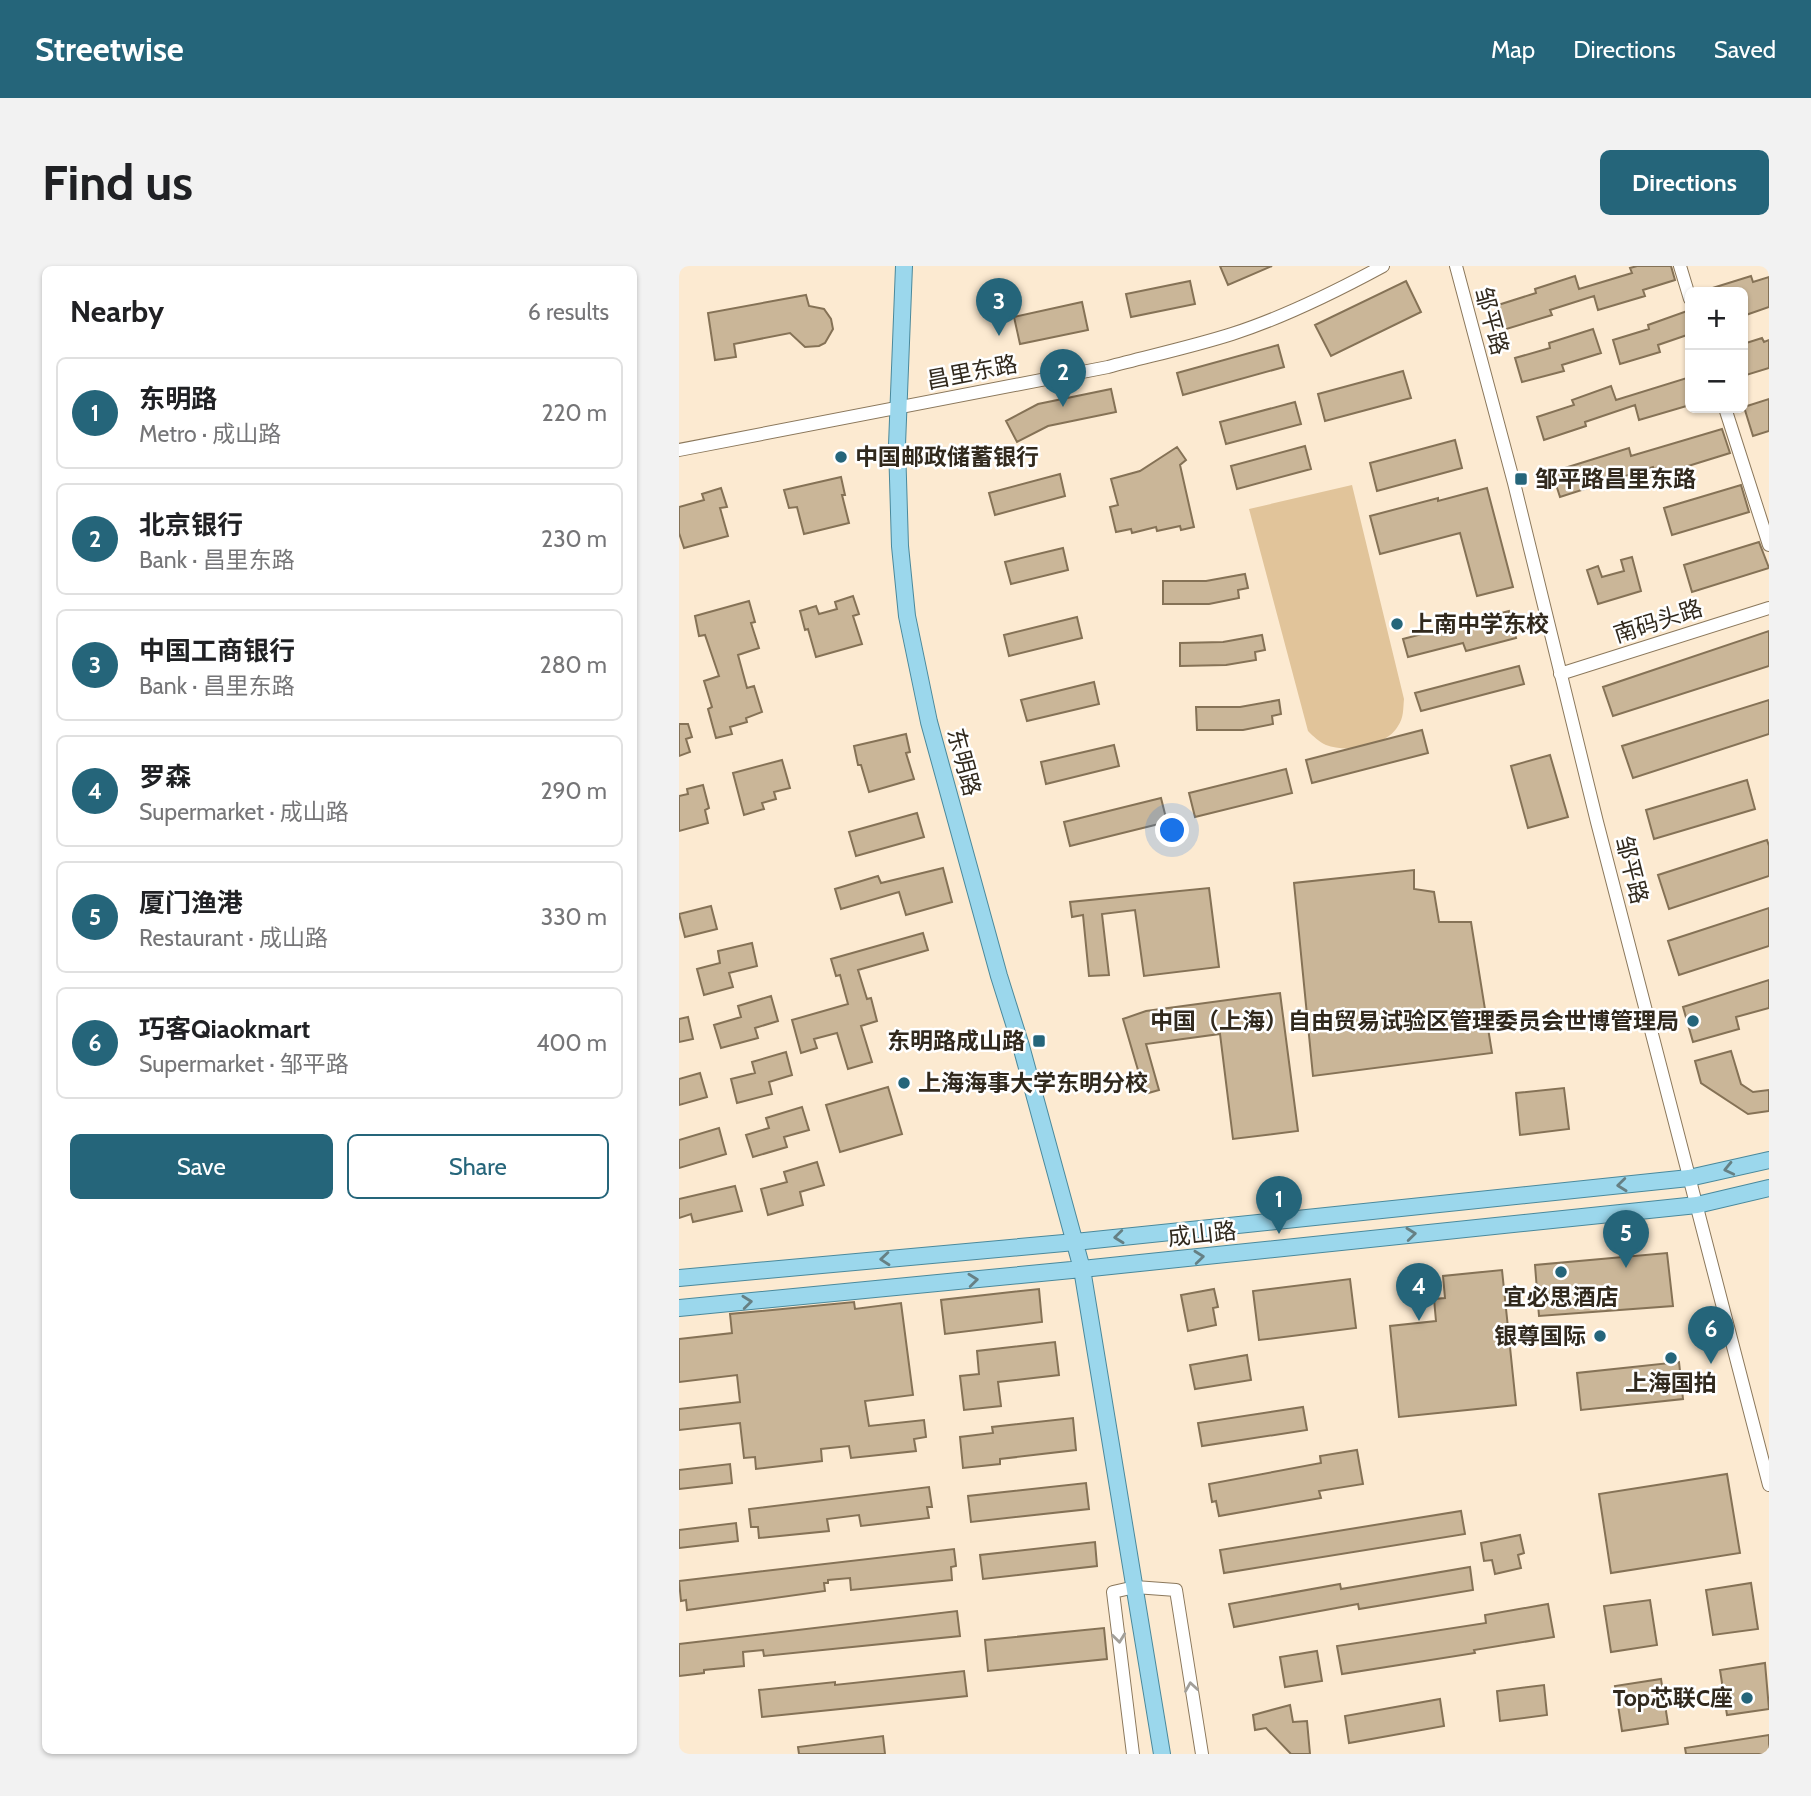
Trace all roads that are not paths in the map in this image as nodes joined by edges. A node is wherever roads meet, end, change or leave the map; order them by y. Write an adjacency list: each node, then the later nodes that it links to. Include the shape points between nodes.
1 (904, 266): 6 (main road, 东明路)
2 (1383, 266): 6 (street, 昌里东路, via 1233,334 1108,367)
3 (1456, 266): 12 (street, 邹平路)
4 (1680, 266): 5 (street)
5 (1686, 287)
6 (898, 408): 8 (street, 昌里东路); 17 (main road, 东明路, via 902,580 921,688)
7 (1727, 413): 9 (street)
8 (679, 450)
9 (1764, 514): 10 (street)
10 (1769, 545)
11 (1769, 608): 12 (street, 南码头路)
12 (1560, 674): 14 (street, 邹平路)
13 (1769, 1160): 14 (main road, 成山路, one-way to 14)
14 (1689, 1178): 16 (street, 邹平路); 17 (main road, 成山路, one-way to 17)
15 (1769, 1188): 16 (main road, 成山路)
16 (1697, 1205): 18 (main road, 成山路, one-way to 16); 21 (street, 邹平路)
17 (1075, 1242): 18 (main road, 东明路); 19 (main road, 成山路, one-way to 19)
18 (1082, 1269): 20 (main road, 成山路, one-way to 18); 22 (main road, 东明路)
19 (679, 1278)
20 (679, 1308)
21 (1769, 1485)
22 (1135, 1587): 23 (street, one-way to 23, via 1113,1592); 24 (main road, 东明路); 25 (street, one-way to 22, via 1176,1590)
23 (1133, 1754)
24 (1162, 1754)
25 (1202, 1754)

